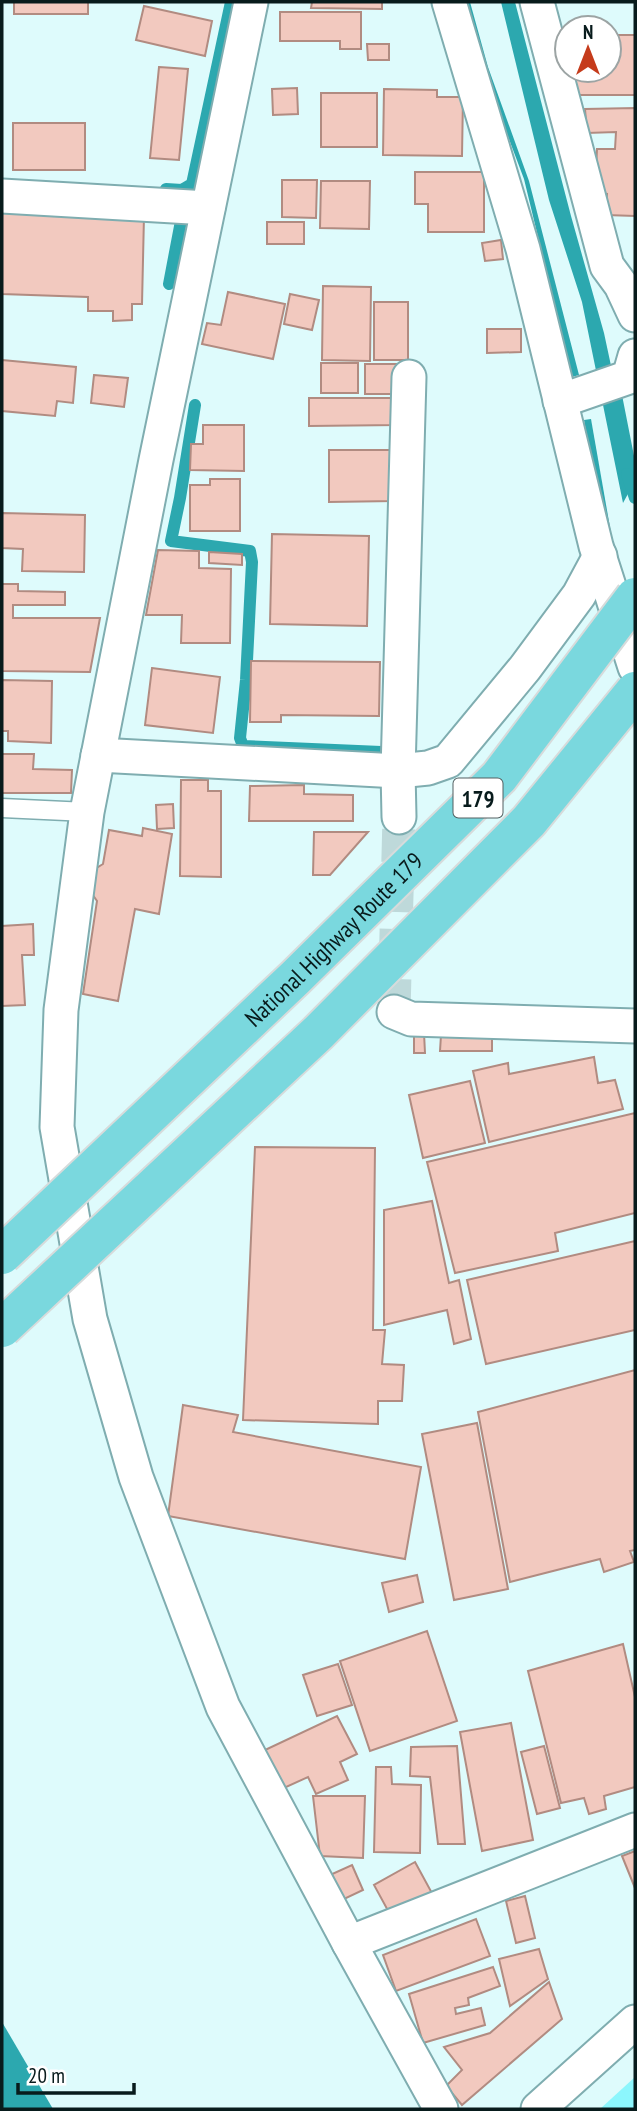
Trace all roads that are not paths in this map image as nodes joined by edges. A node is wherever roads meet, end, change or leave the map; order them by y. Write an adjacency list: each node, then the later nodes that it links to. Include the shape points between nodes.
1 (251, 2): 5 (street)
2 (449, 2): 10 (street, via 523,249)
3 (537, 2): 6 (street, via 607,266)
4 (2, 196): 5 (street)
5 (208, 208): 15 (street)
6 (628, 286): 7 (street)
7 (635, 315)
8 (635, 355): 10 (street, via 629,377)
9 (409, 377): 16 (street)
10 (560, 401): 11 (street)
11 (600, 556): 13 (street); 16 (street, via 579,595 525,668 448,761)
12 (635, 597): 22 (highway, National Highway Route 179 / 179, bridge, via 499,777)
13 (635, 667)
14 (635, 691): 23 (highway, 179, bridge, via 529,821 318,1033)
15 (98, 755): 16 (street); 18 (street)
16 (398, 771): 19 (street)
17 (2, 808): 18 (lane)
18 (87, 812): 25 (street, via 61,1010 57,1127 90,1319 136,1477 223,1707)
19 (399, 817)
20 (394, 1012): 21 (street, via 411,1019)
21 (635, 1026)
22 (2, 1255)
23 (2, 1328)
24 (635, 1830): 25 (street)
25 (349, 1944): 27 (street)
26 (635, 2022): 28 (street)
27 (441, 2109)
28 (538, 2109)

